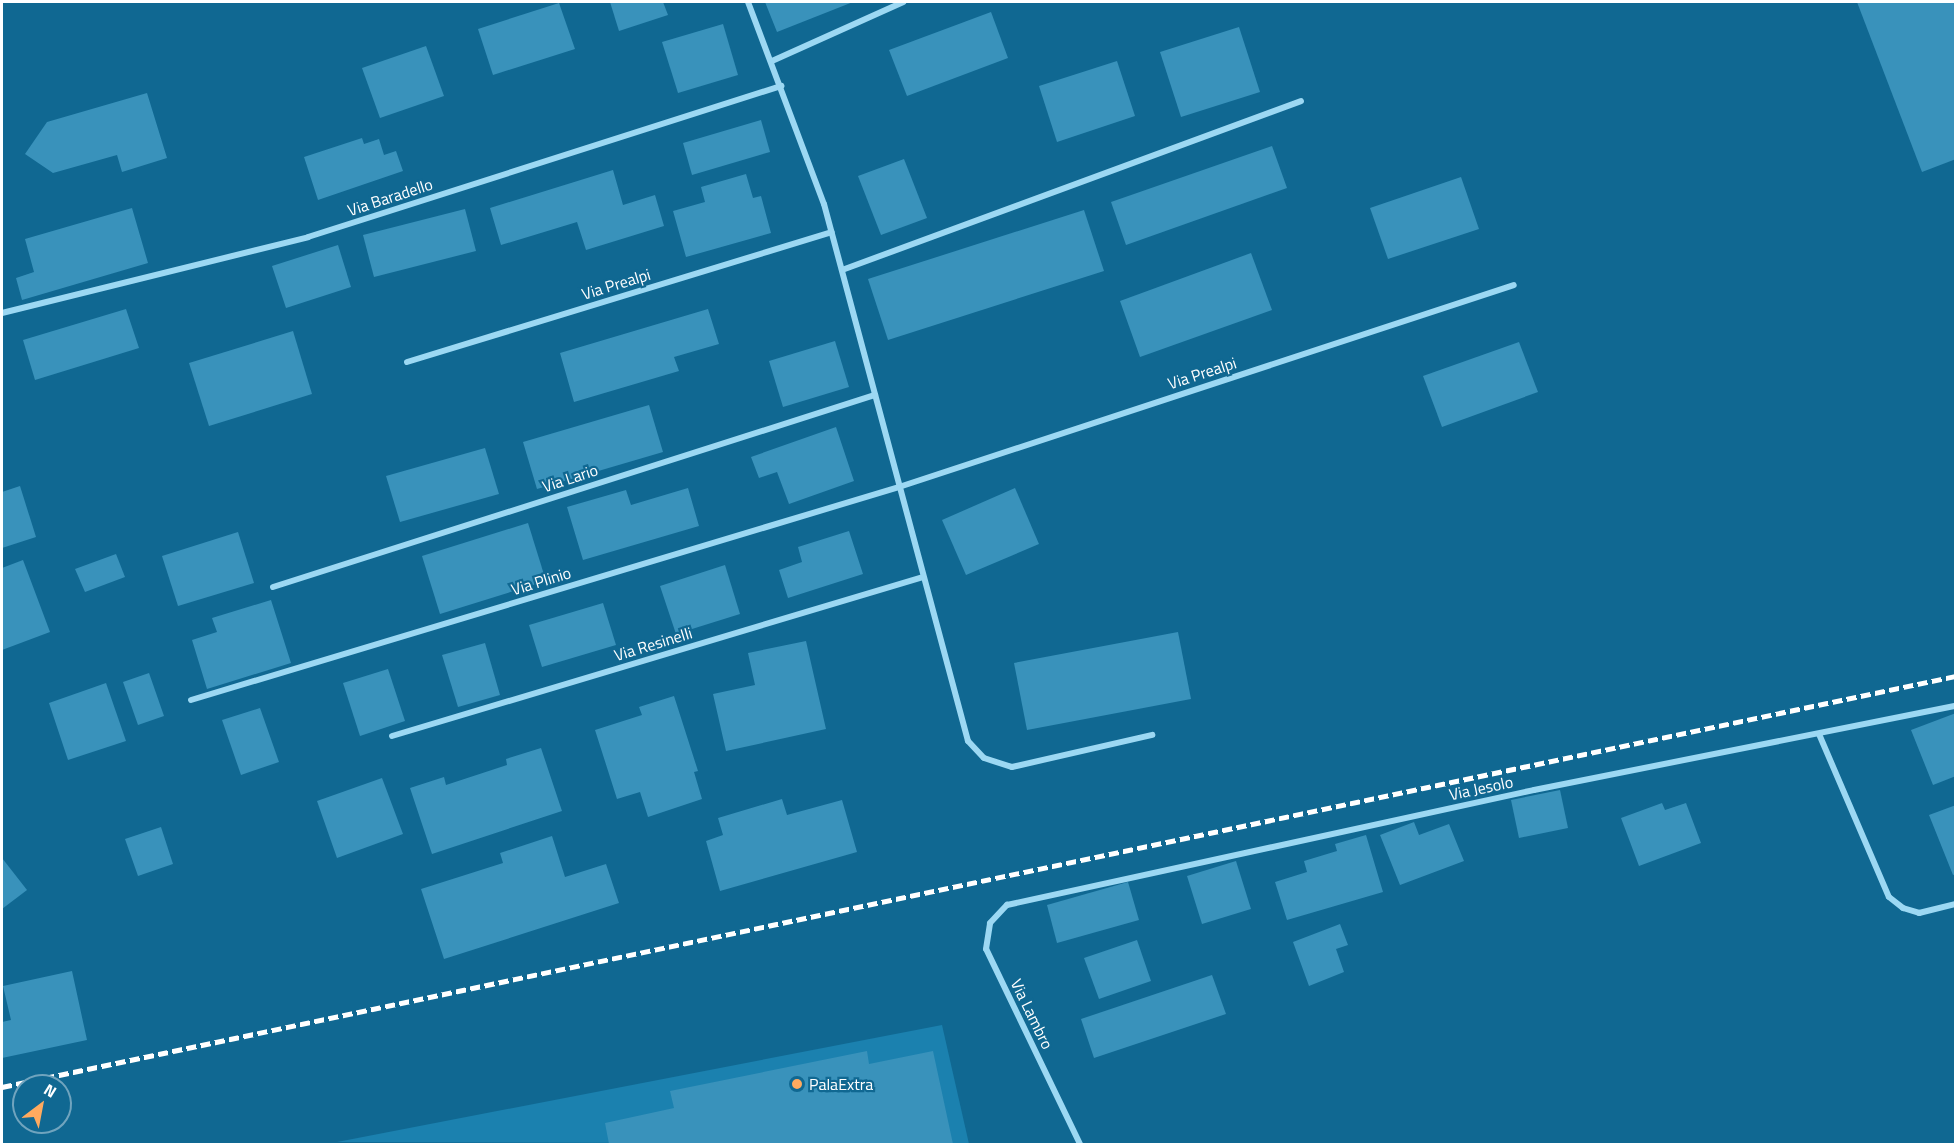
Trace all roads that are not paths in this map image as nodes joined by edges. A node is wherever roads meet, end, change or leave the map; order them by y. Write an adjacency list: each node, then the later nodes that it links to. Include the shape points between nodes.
1 (748, 2): 3 (street)
2 (903, 2): 3 (street)
3 (772, 61): 4 (street)
4 (782, 86): 6 (street); 9 (street, Via Baradello, via 308,237)
5 (1301, 101): 7 (street)
6 (832, 232): 7 (street); 10 (street, Via Prealpi)
7 (842, 270): 11 (street)
8 (1514, 285): 12 (street, Via Prealpi)
9 (2, 313)
10 (407, 362)
11 (875, 395): 12 (street); 14 (street, Via Lario)
12 (899, 487): 13 (street); 15 (street, Via Plinio)
13 (922, 577): 18 (street, via 962,726 968,741 984,758 1012,767); 19 (street, Via Resinelli)
14 (273, 587)
15 (191, 700)
16 (1956, 706): 17 (street, Via Jesolo)
17 (1819, 734): 20 (street, Via Jesolo); 21 (street, via 1889,897 1903,908 1919,913)
18 (1152, 735)
19 (392, 736)
20 (1014, 902): 22 (street, Via Lambro, via 990,923 986,949)
21 (1956, 904)
22 (1080, 1144)

